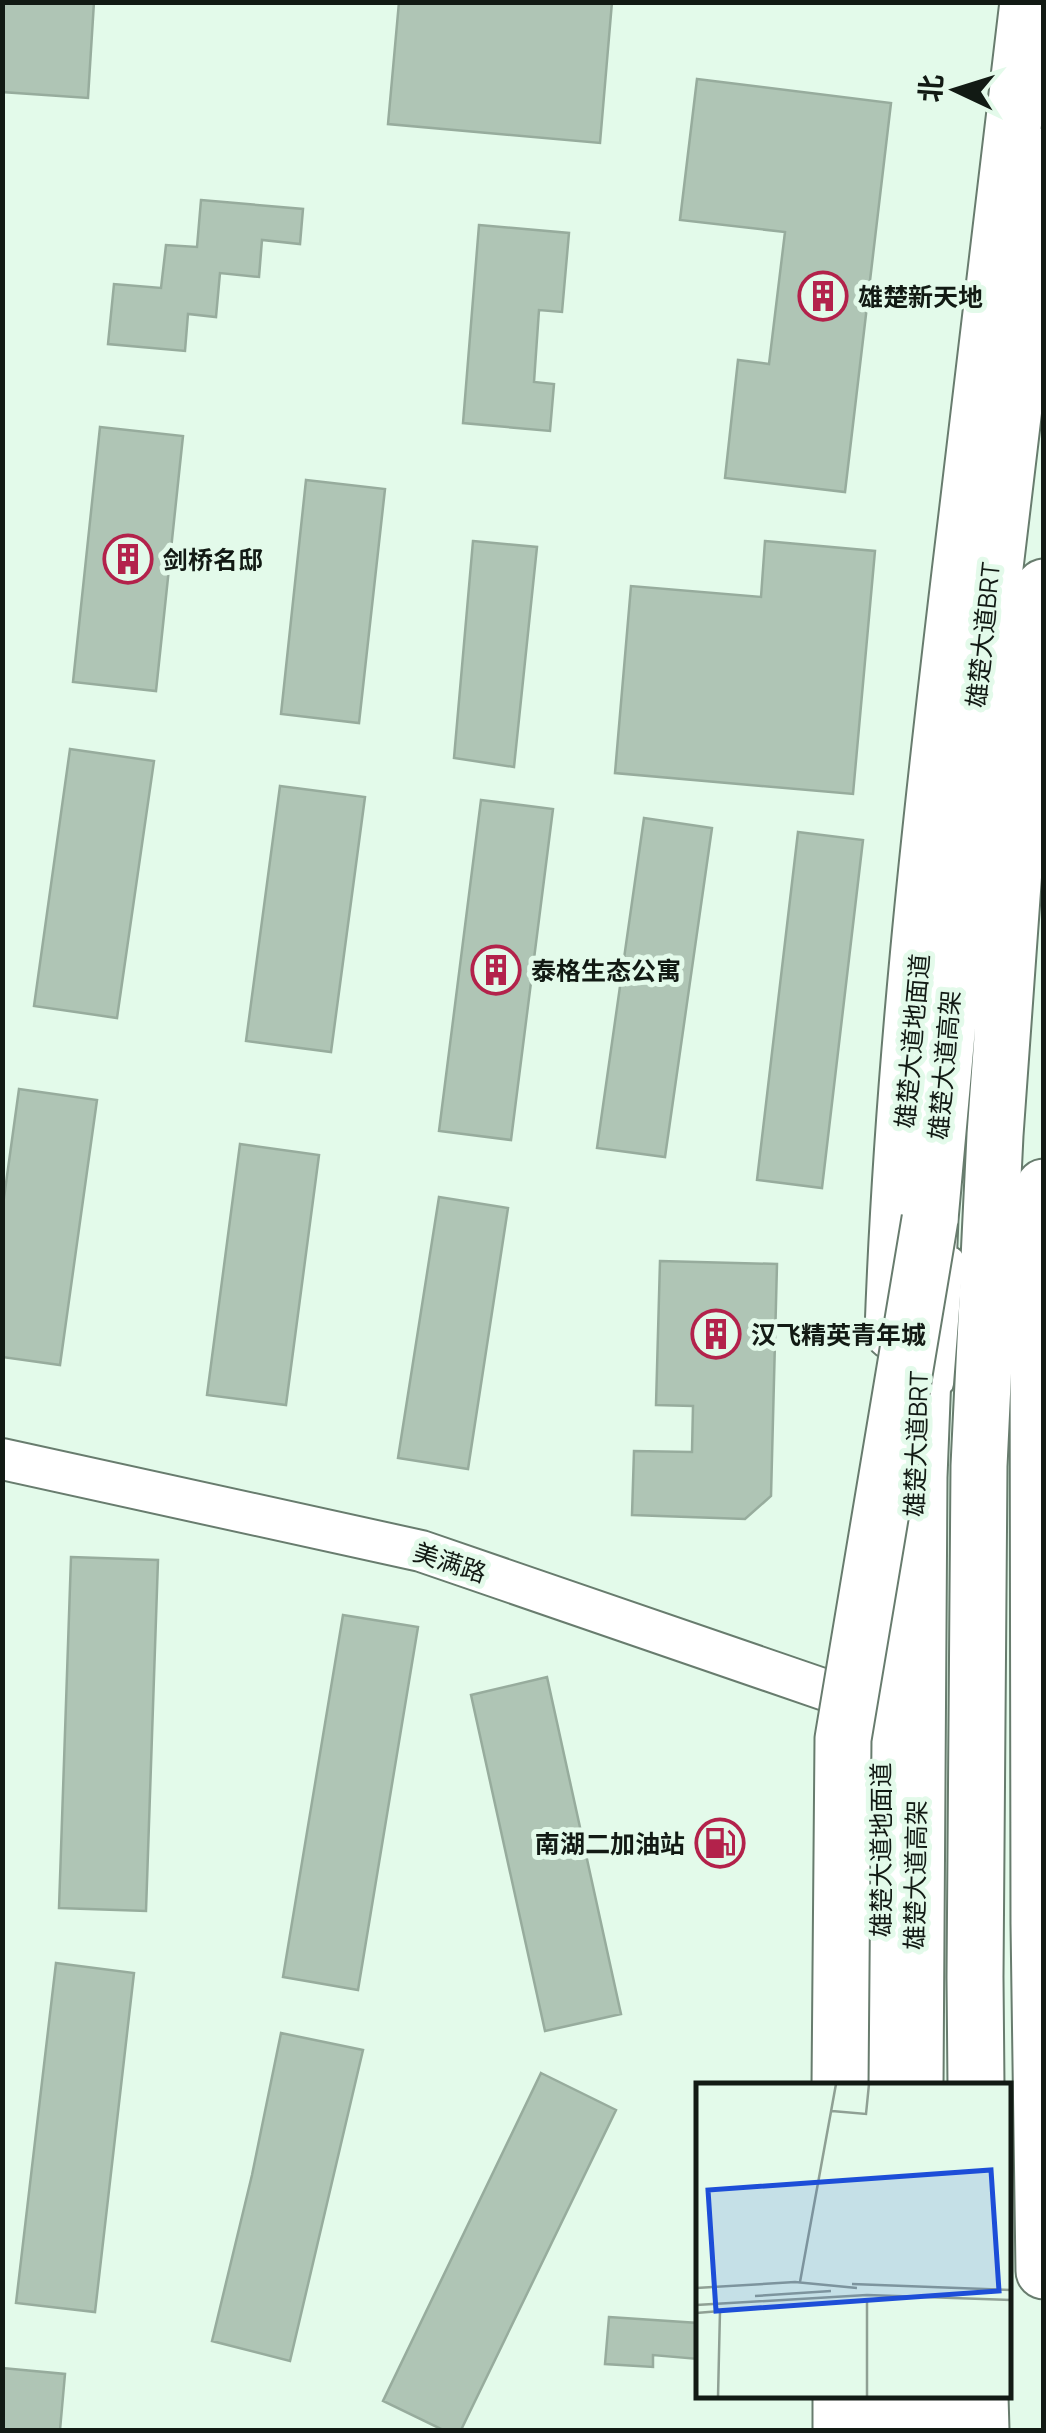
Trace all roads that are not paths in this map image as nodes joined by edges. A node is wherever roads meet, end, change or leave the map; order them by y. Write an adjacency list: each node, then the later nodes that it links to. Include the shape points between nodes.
1 (1028, 2): 10 (main road, 雄楚大道地面道, via 915,991 896,1246)
2 (1044, 156): 6 (main road, 雄楚大道高架, via 972,760)
3 (1044, 269): 4 (lane, 雄楚大道BRT)
4 (1027, 595): 11 (main road, via 979,1466 975,1977)
5 (1044, 1187): 14 (main road, via 1038,1569)
6 (943, 1226): 7 (lane, 雄楚大道BRT); 11 (main road, 雄楚大道高架, bridge, via 918,1477 914,1979); 12 (main road, bridge, via 842,1739)
7 (942, 1409)
8 (2, 1458): 10 (street, 美满路, via 421,1551 840,1695)
9 (939, 1504): 11 (lane, 雄楚大道BRT, via 933,1979)
10 (881, 1716): 13 (main road, 雄楚大道地面道)
11 (942, 2080)
12 (840, 2083)
13 (882, 2083)
14 (1044, 2271)
15 (840, 2398): 20 (main road)
16 (886, 2398): 21 (main road)
17 (918, 2398): 22 (main road)
18 (945, 2398): 23 (lane)
19 (980, 2398): 24 (main road)
20 (840, 2430)
21 (886, 2430)
22 (918, 2430)
23 (946, 2430)
24 (981, 2430)

